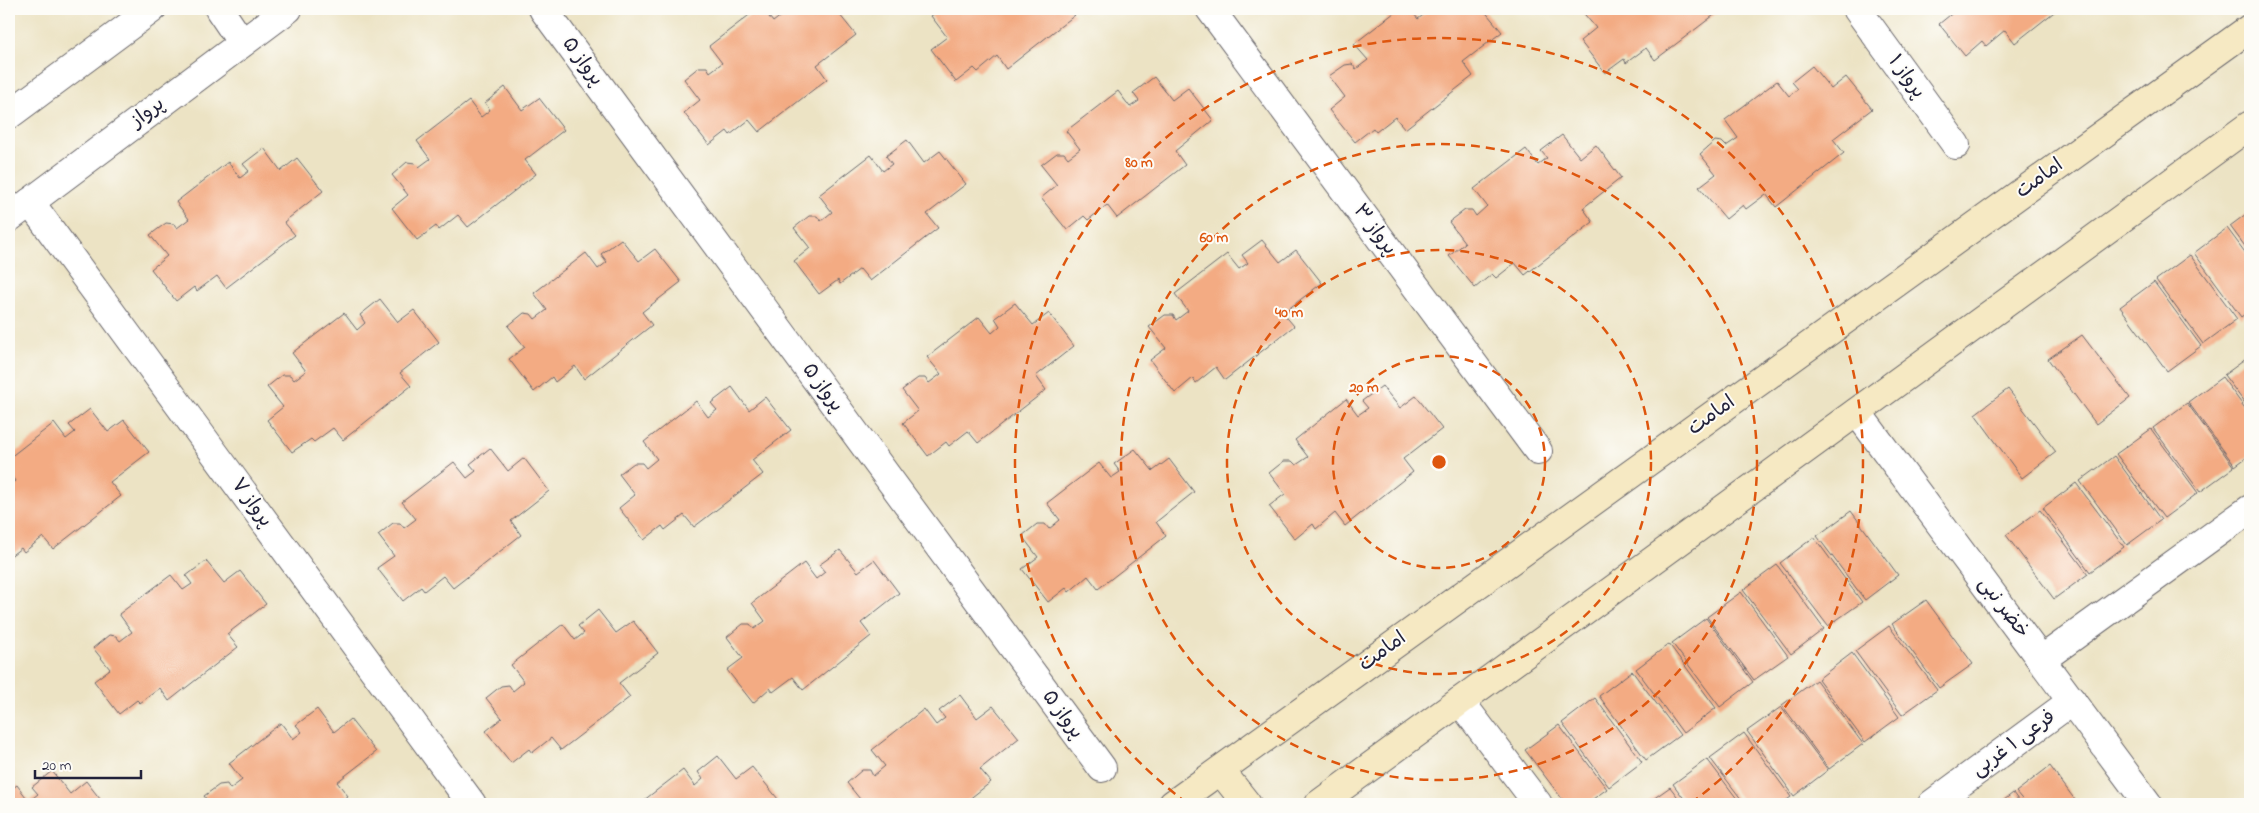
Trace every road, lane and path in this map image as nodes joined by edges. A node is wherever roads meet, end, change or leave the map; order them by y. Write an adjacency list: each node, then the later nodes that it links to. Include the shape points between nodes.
1 (152, 9): 9 (street)
2 (219, 9): 8 (street)
3 (288, 9): 8 (street, پرواز)
4 (543, 9): 19 (street, پرواز ۵)
5 (1210, 9): 14 (street, پرواز ۳)
6 (1857, 9): 11 (street, پرواز ۱)
7 (2250, 28): 20 (main road, امامت)
8 (242, 43): 12 (street, پرواز)
9 (9, 115)
10 (2250, 125): 13 (main road)
11 (1956, 145)
12 (19, 210): 21 (street, پرواز ۷)
13 (1857, 412): 16 (street, خضر نبی); 17 (main road)
14 (1538, 451)
15 (2250, 510): 16 (street)
16 (2041, 660): 18 (street, خضر نبی)
17 (1460, 701): 24 (main road); 25 (street)
18 (2072, 701): 26 (street, فرعی ۱ غربی); 27 (street, خضر نبی)
19 (1102, 768)
20 (1220, 770): 22 (main road, امامت); 23 (main road)
21 (472, 804)
22 (1173, 804)
23 (1247, 804)
24 (1319, 804)
25 (1538, 804)
26 (1932, 804)
27 (2148, 804)

